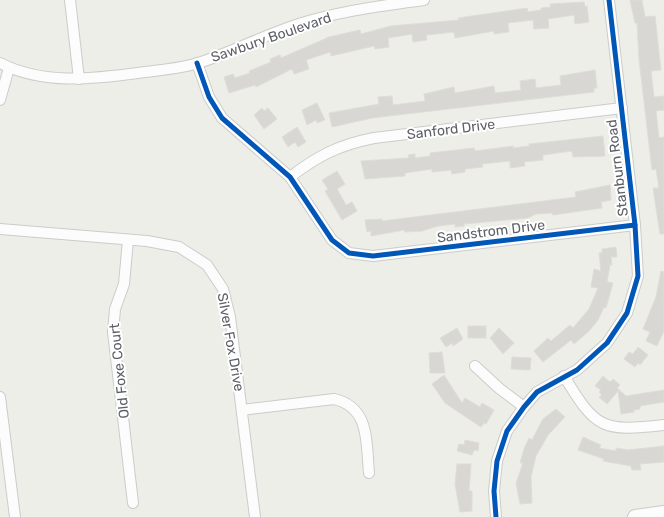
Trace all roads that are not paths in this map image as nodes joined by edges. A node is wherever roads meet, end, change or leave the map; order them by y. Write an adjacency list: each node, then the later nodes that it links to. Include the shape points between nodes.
1 (70, 0): 6 (street)
2 (424, 0): 4 (street, Sawbury Boulevard, via 356,9 310,20)
3 (609, 0): 8 (street, Stanburn Road)
4 (197, 63): 6 (street, Sawbury Boulevard, via 165,70); 9 (street, via 209,97 222,118)
5 (5, 66): 6 (street, Sawbury Boulevard, via 46,78); 7 (street)
6 (79, 79)
7 (0, 100)
8 (622, 108): 9 (street, Sanford Drive, via 345,144 314,159); 10 (street, Stanburn Road)
9 (290, 177): 10 (street, Sandstrom Drive, via 332,240 348,253 373,256)
10 (635, 225): 14 (street, Stanburn Road, via 638,276 627,313 607,343 577,370)
11 (0, 229): 12 (street, Silver Fox Drive)
12 (128, 240): 17 (street, Silver Fox Drive, via 179,247 207,265 218,281 230,317); 20 (street, Old Foxe Court, via 124,284 115,309 112,332)
13 (475, 366): 16 (street)
14 (564, 376): 16 (street, Stanburn Road, via 537,392); 18 (street, via 585,411 610,427)
15 (0, 397): 22 (street)
16 (524, 407): 24 (street, Stanburn Road, via 507,431 497,461)
17 (242, 410): 19 (street, via 334,399 347,402 357,410 363,422); 23 (street, Silver Fox Drive)
18 (664, 425)
19 (369, 472)
20 (133, 503)
21 (664, 513): 25 (main road)
22 (15, 517)
23 (255, 517)
24 (496, 517)
25 (635, 517)

